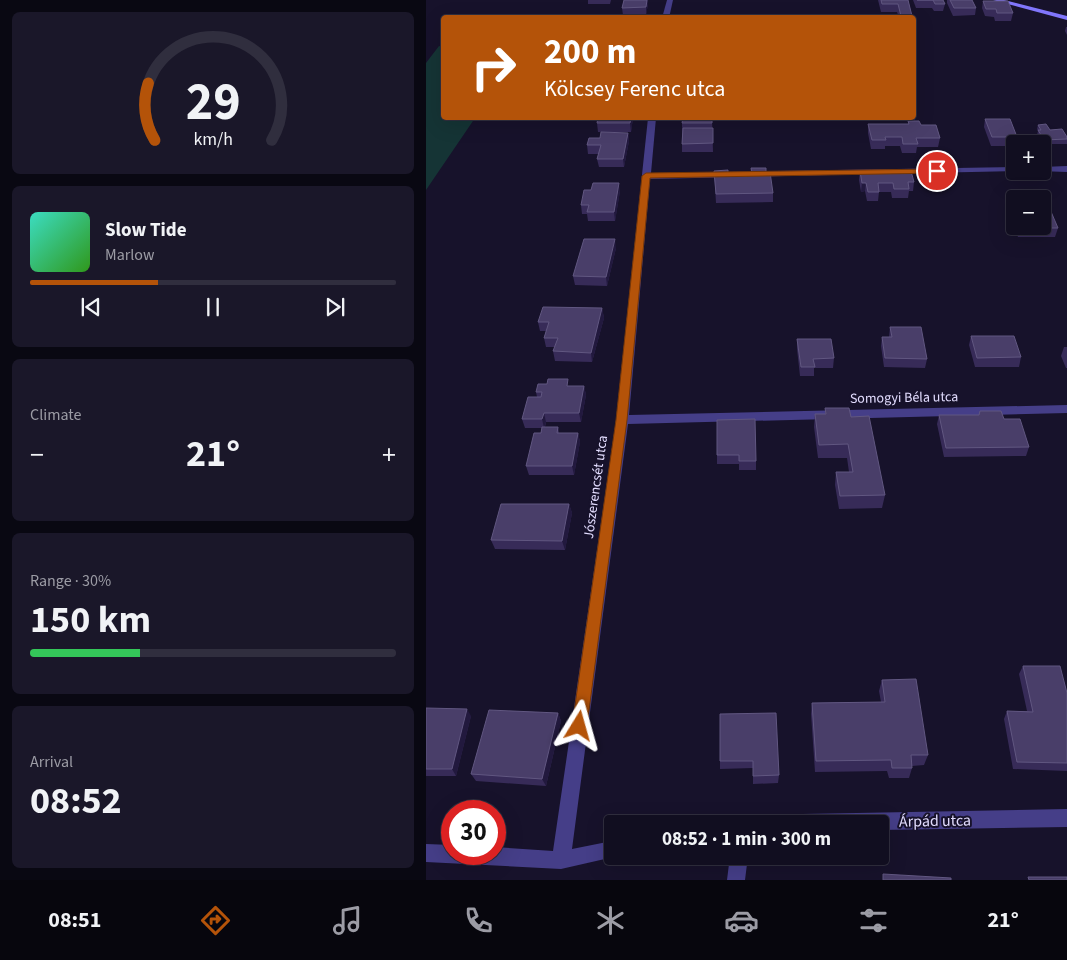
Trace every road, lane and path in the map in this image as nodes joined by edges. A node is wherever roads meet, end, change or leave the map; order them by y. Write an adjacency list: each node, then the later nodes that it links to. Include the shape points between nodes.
1 (670, 0): 3 (street)
2 (996, 0): 4 (main road)
3 (666, 15)
4 (1067, 18)
5 (652, 120): 9 (street, Jószerencsét utca)
6 (1067, 169): 8 (street)
7 (1006, 170): 9 (street)
8 (1051, 170)
9 (646, 176): 11 (street, Jószerencsét utca)
10 (1067, 409): 11 (street, Somogyi Béla utca)
11 (622, 420): 16 (street, Jószerencsét utca)
12 (1067, 818): 13 (street, Árpád utca)
13 (889, 821)
14 (426, 852): 16 (street)
15 (604, 852): 16 (street)
16 (561, 860)
17 (738, 865): 18 (street)
18 (736, 880)

